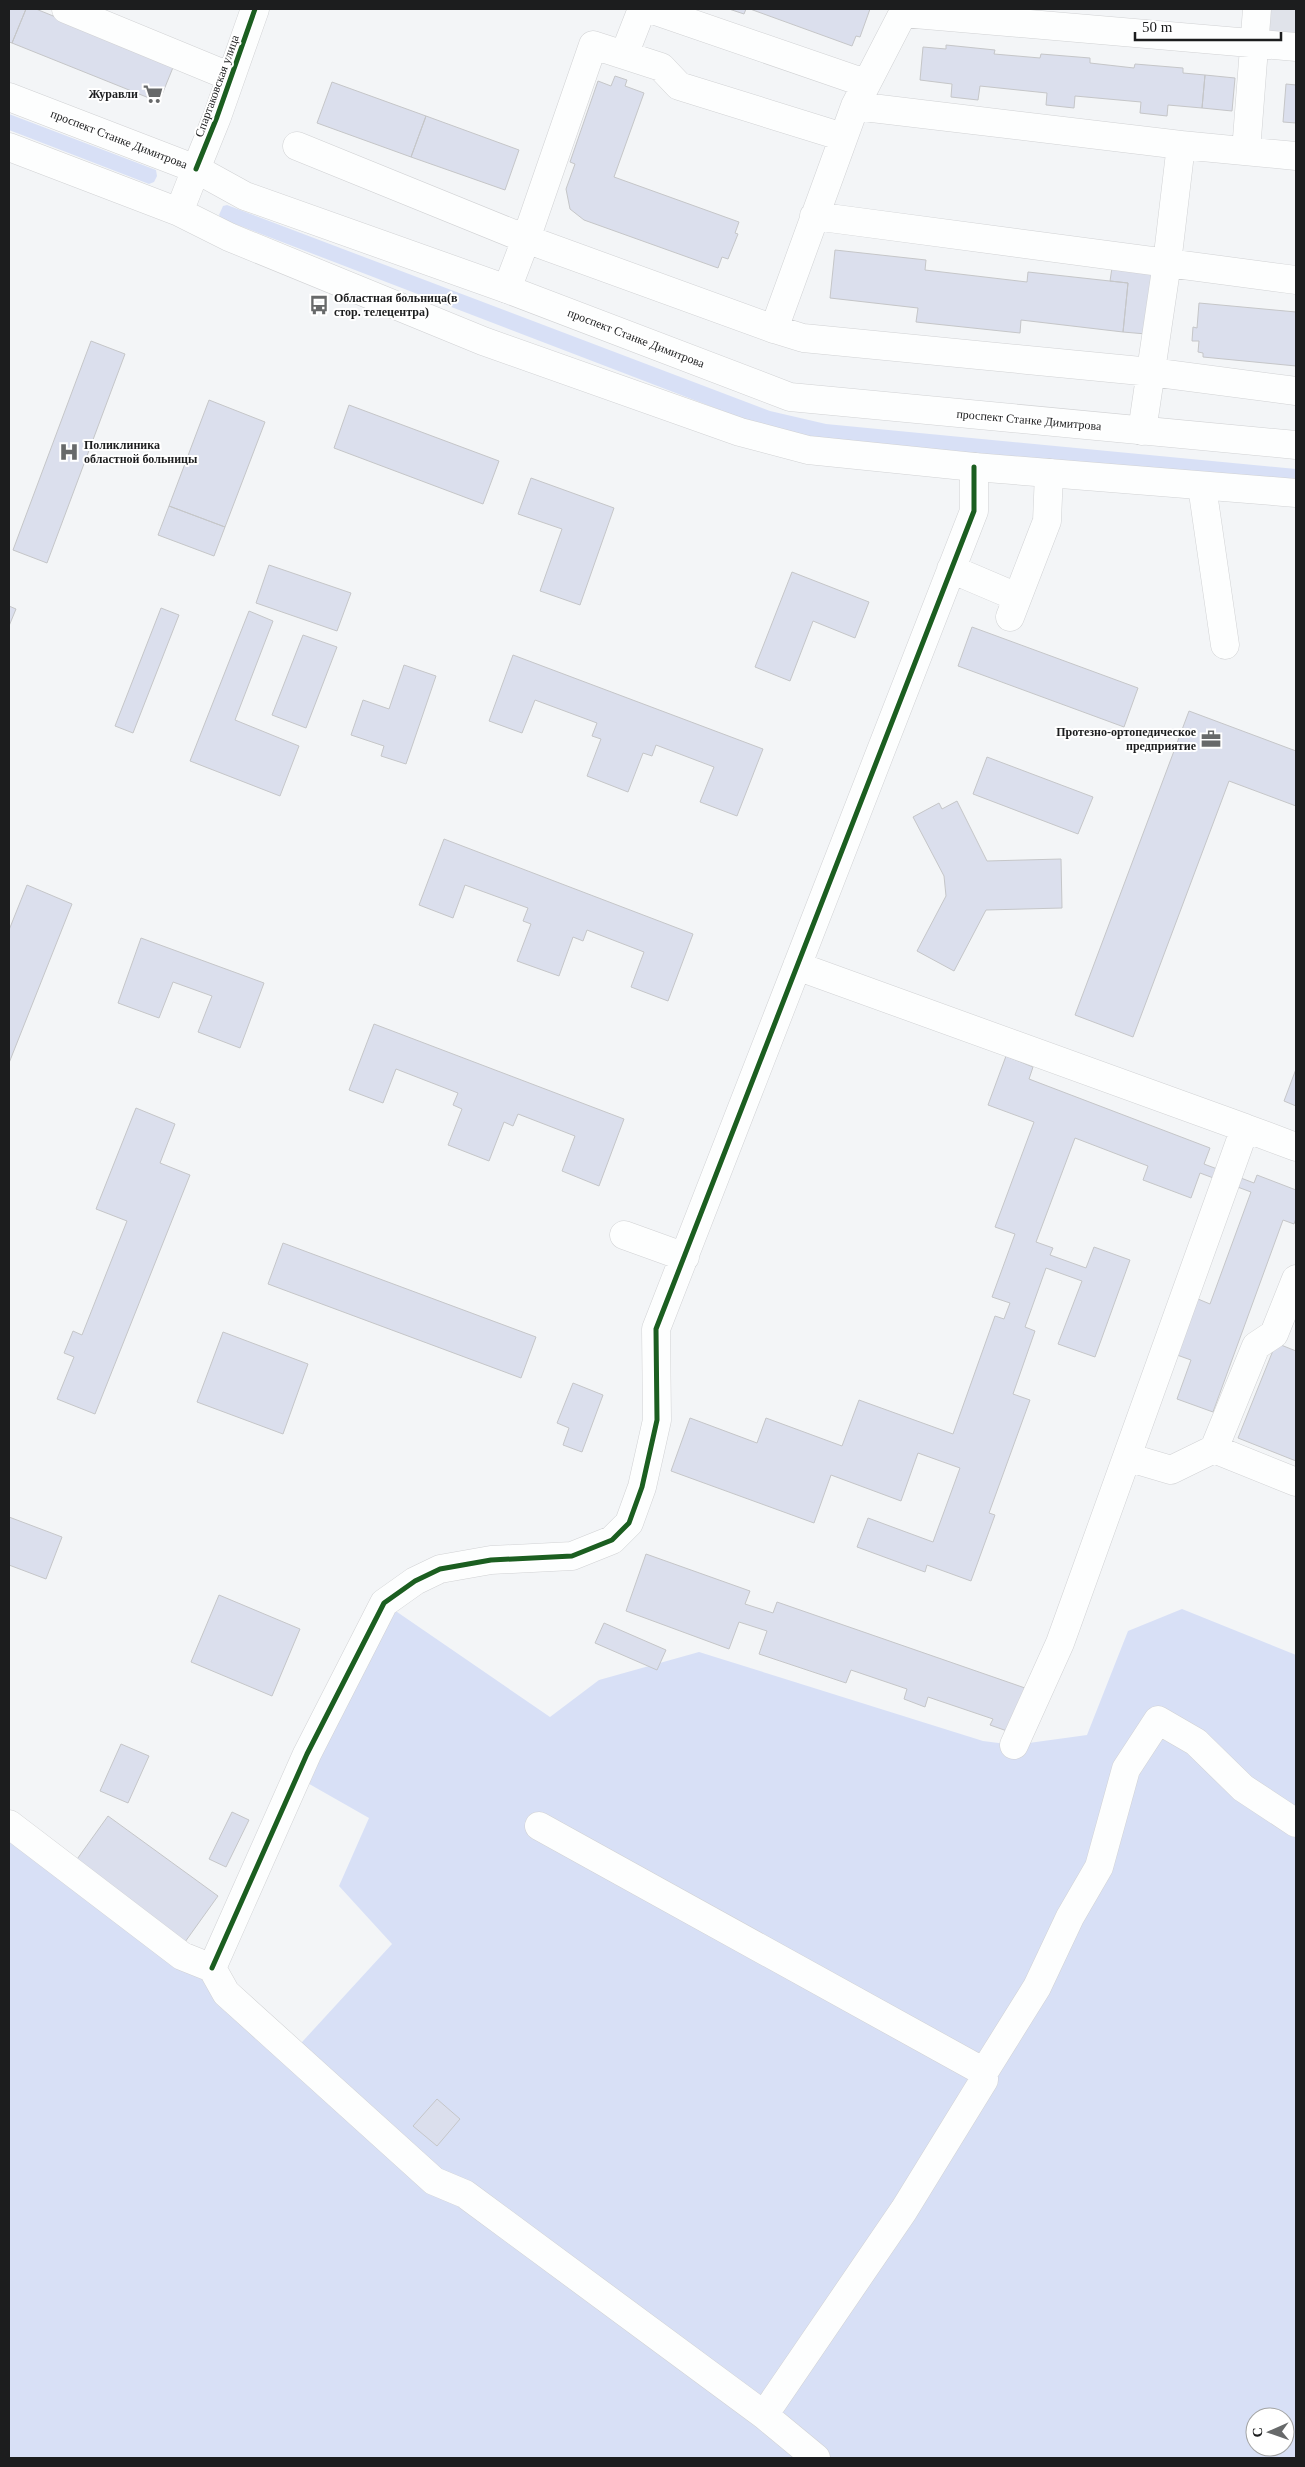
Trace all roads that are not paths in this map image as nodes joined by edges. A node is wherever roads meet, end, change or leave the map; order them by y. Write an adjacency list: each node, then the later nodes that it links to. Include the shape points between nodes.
1 (66, 9): 7 (main road)
2 (255, 9): 11 (main road, Спартаковская улица)
3 (642, 9): 10 (main road)
4 (650, 9): 12 (main road)
5 (1257, 9): 8 (main road)
6 (904, 11): 8 (main road); 12 (main road)
7 (125, 20): 11 (main road)
8 (1254, 43): 9 (main road); 18 (main road)
9 (1296, 47)
10 (624, 55): 14 (main road, via 661,67 679,86); 23 (main road, via 593,45)
11 (231, 77): 20 (main road, Спартаковская улица)
12 (860, 94): 14 (main road); 15 (main road)
13 (9, 97): 20 (main road, проспект Станке Димитрова)
14 (843, 137): 22 (main road)
15 (1181, 145): 18 (main road); 24 (main road)
16 (297, 146): 23 (main road)
17 (9, 147): 21 (main road)
18 (1246, 151): 19 (main road)
19 (1296, 156)
20 (196, 169): 21 (main road, Спартаковская улица); 26 (main road, проспект Станке Димитрова, via 245,196)
21 (179, 212): 32 (main road, via 229,237 483,341 740,432 808,450)
22 (814, 216): 24 (main road); 27 (main road)
23 (526, 239): 26 (main road); 27 (main road)
24 (1167, 262): 25 (main road); 28 (main road)
25 (1296, 280)
26 (507, 288): 30 (main road, проспект Станке Димитрова, via 790,397)
27 (774, 328): 28 (main road, via 802,338)
28 (1151, 372): 29 (main road); 30 (main road)
29 (1296, 391)
30 (1142, 431): 31 (main road, проспект Станке Димитрова)
31 (1296, 445)
32 (974, 467): 33 (main road); 36 (main road, via 974,510)
33 (1049, 473): 34 (main road); 36 (main road, via 1047,521 1013,607)
34 (1202, 486): 35 (main road); 37 (main road)
35 (1296, 493)
36 (951, 569): 38 (main road)
37 (1225, 645)
38 (797, 966): 39 (main road); 42 (main road)
39 (1245, 1128): 40 (main road); 46 (main road)
40 (1296, 1147)
41 (624, 1235): 42 (main road)
42 (685, 1257): 52 (main road, via 656,1330 657,1420 642,1487 629,1523 612,1540 572,1556 491,1560 440,1568 414,1581 384,1603 307,1754)
43 (1296, 1279): 44 (main road)
44 (1288, 1326): 45 (main road, via 1256,1346)
45 (1214, 1449): 46 (main road, via 1171,1470); 47 (main road)
46 (1127, 1457): 48 (main road, via 1060,1643)
47 (1296, 1482)
48 (1014, 1745)
49 (1296, 1823): 53 (main road, via 1244,1788 1196,1742 1158,1720 1126,1769 1098,1867 1037,1987)
50 (9, 1824): 52 (main road, via 182,1956)
51 (538, 1826): 53 (main road)
52 (212, 1968): 54 (main road, via 226,1993 434,2181 465,2194)
53 (984, 2072): 54 (main road, via 984,2080 904,2210)
54 (764, 2415): 55 (main road)
55 (816, 2458)

